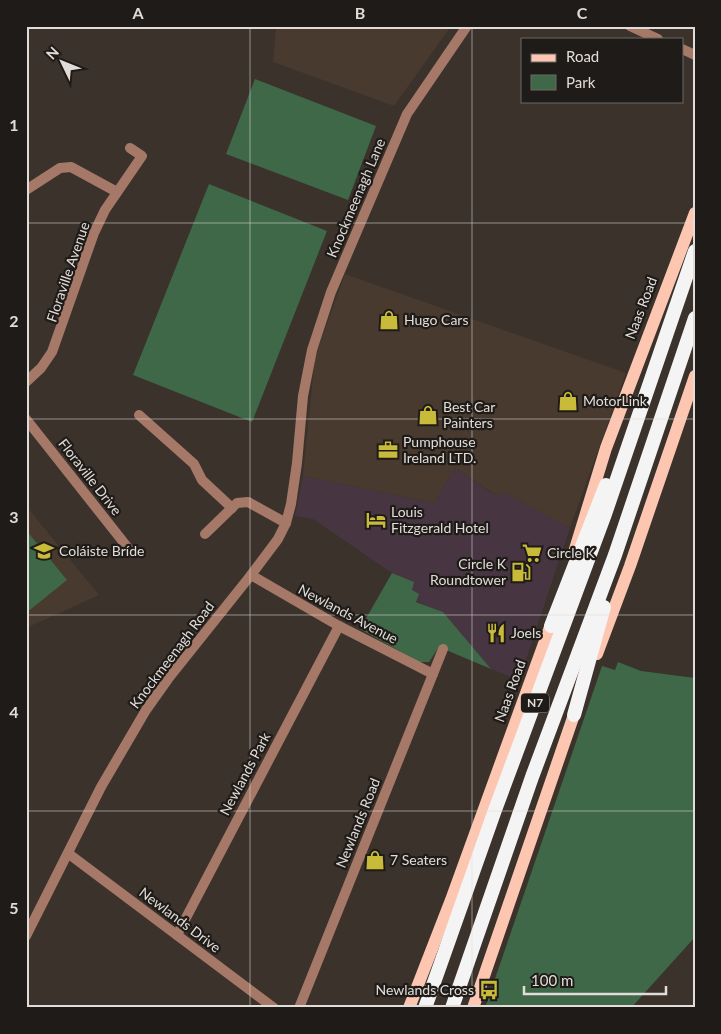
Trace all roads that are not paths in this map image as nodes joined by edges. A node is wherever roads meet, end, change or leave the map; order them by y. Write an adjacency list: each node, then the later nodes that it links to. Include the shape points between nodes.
1 (467, 26): 13 (street, Knockmeenagh Lane, via 407,114 369,199 330,292 312,350)
2 (630, 26): 3 (street)
3 (656, 38)
4 (130, 148): 6 (street, Floraville Avenue, via 142,156)
5 (26, 190): 6 (street, via 60,168 72,166)
6 (117, 192): 11 (street, Floraville Avenue, via 94,234 52,352 42,368)
7 (695, 213): 23 (main road, Naas Road, via 606,448)
8 (695, 251): 12 (highway, Naas Road / N7)
9 (695, 318): 20 (highway, N7)
10 (695, 376): 26 (main road, via 630,566)
11 (26, 382)
12 (643, 398): 23 (highway, N7, via 593,515); 33 (highway, Naas Road / N7, via 605,514)
13 (303, 412): 17 (street, Knockmeenagh Road, via 292,504)
14 (139, 415): 16 (street, via 194,464 202,480)
15 (26, 419): 19 (street, Floraville Drive)
16 (232, 508): 17 (street, via 237,502 248,502); 18 (street)
17 (286, 523): 21 (street, Knockmeenagh Road)
18 (205, 534)
19 (132, 553)
20 (615, 555): 26 (highway, via 600,625); 34 (highway, N7, via 532,776)
21 (251, 575): 22 (street, Newlands Avenue); 27 (street, Knockmeenagh Road, via 146,710 101,787)
22 (339, 626): 25 (street, Newlands Avenue); 28 (street, Newlands Park)
23 (551, 626): 32 (main road, Naas Road)
24 (443, 649): 25 (street, Newlands Road)
25 (433, 674): 31 (street, Newlands Road)
26 (574, 715): 35 (main road)
27 (69, 854): 28 (street, Newlands Drive); 29 (street, Knockmeenagh Road)
28 (177, 935): 30 (street, Newlands Drive)
29 (26, 936)
30 (274, 1008)
31 (299, 1008)
32 (409, 1008)
33 (425, 1008)
34 (452, 1008)
35 (473, 1008)

